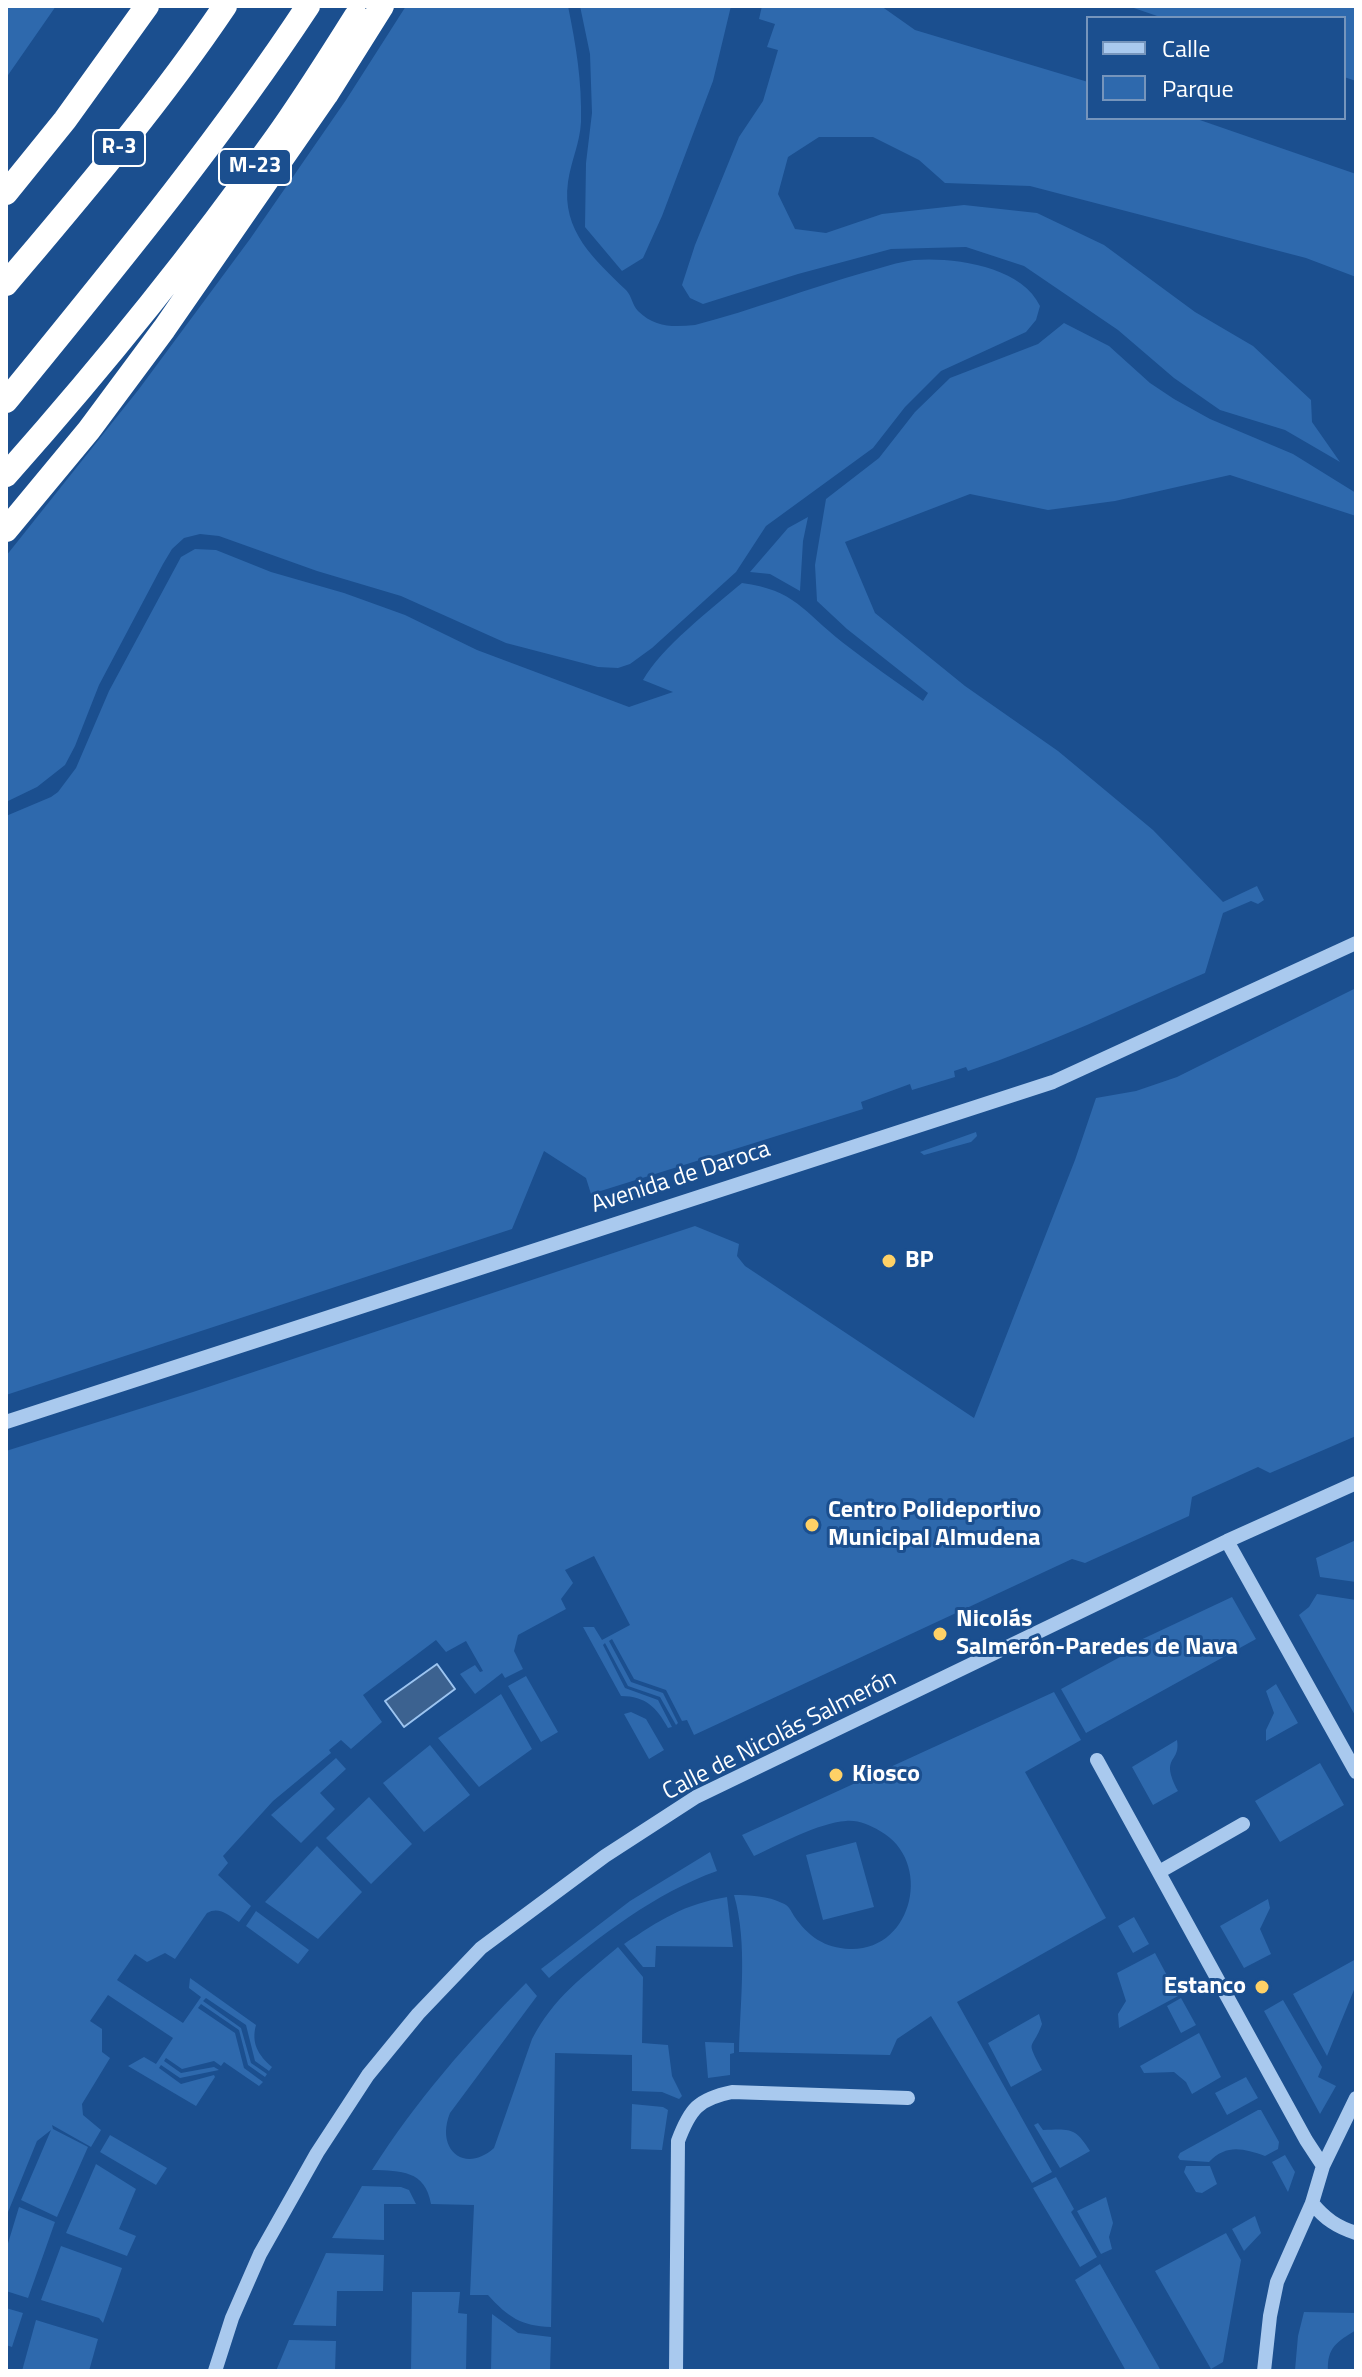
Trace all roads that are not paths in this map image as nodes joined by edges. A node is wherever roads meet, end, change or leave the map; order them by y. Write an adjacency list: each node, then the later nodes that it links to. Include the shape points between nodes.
1 (147, 6): 6 (highway)
2 (225, 6): 9 (highway, R-3, via 117,152)
3 (308, 6): 10 (highway, via 170,197)
4 (363, 6): 11 (highway, M-23, via 208,231 138,322)
5 (382, 6): 12 (highway, via 164,329)
6 (65, 120): 7 (highway); 8 (highway)
7 (6, 169)
8 (6, 193)
9 (6, 284)
10 (6, 401)
11 (6, 475)
12 (6, 530)
13 (1356, 943): 14 (street, Avenida de Daroca, via 1053,1082)
14 (6, 1422)
15 (1356, 1483): 16 (street, Calle de Nicolás Salmerón)
16 (1227, 1541): 18 (street); 26 (street, Calle de Nicolás Salmerón, via 696,1797 605,1856 481,1948 368,2075 317,2153 260,2254)
17 (1097, 1760): 20 (street)
18 (1356, 1772)
19 (1243, 1824): 20 (street)
20 (1159, 1872): 23 (street)
21 (908, 2098): 27 (street, via 732,2092 709,2097 694,2108 678,2141)
22 (1356, 2098): 23 (street)
23 (1323, 2166): 24 (street)
24 (1312, 2203): 25 (street, via 1322,2216); 28 (street, via 1277,2282)
25 (1356, 2233)
26 (215, 2371)
27 (676, 2371)
28 (1264, 2371)

